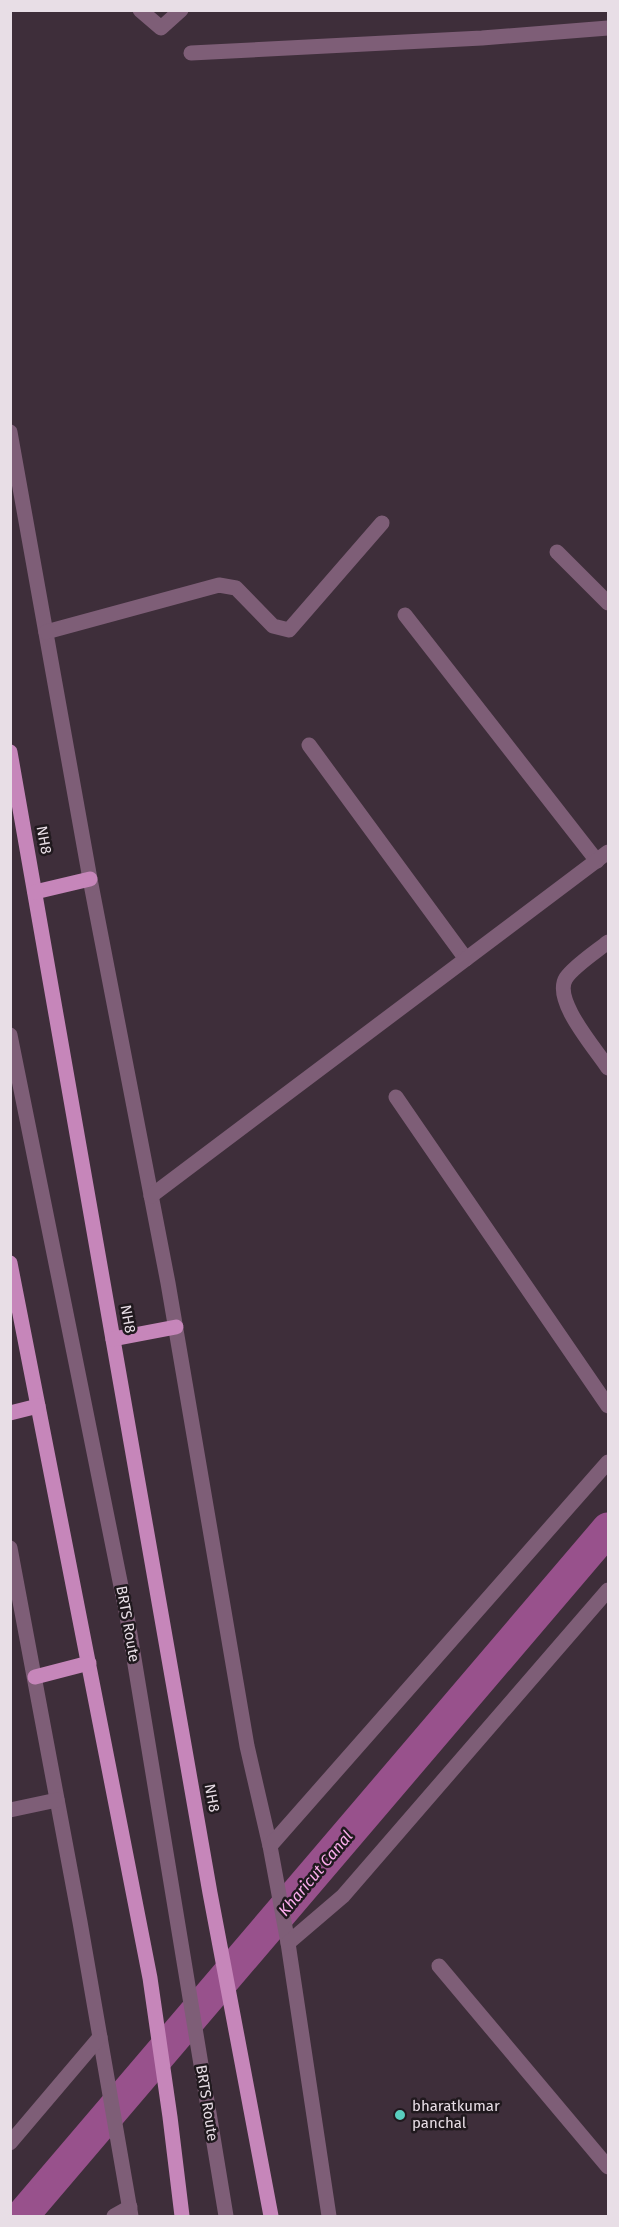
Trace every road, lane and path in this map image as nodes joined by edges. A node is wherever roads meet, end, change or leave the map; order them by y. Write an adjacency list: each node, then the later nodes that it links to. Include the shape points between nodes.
1 (140, 10): 2 (street, via 161,28)
2 (181, 10)
3 (609, 28): 4 (street)
4 (191, 53)
5 (10, 432): 10 (street)
6 (382, 523): 10 (street, via 288,630 273,626 236,588 219,585)
7 (557, 552): 8 (street)
8 (609, 603)
9 (405, 615): 13 (street)
10 (46, 632): 14 (street)
11 (309, 745): 17 (street)
12 (10, 752): 15 (main road, NH8)
13 (603, 857): 17 (street)
14 (90, 879): 15 (main road); 21 (street)
15 (35, 892): 24 (main road, NH8)
16 (609, 942): 19 (street, via 565,979 562,995)
17 (466, 959): 21 (street)
18 (10, 1035): 44 (street, BRTS Route, via 127,1616)
19 (609, 1068)
20 (396, 1097): 26 (street)
21 (151, 1196): 23 (street)
22 (10, 1263): 25 (main road)
23 (176, 1328): 24 (main road); 35 (street, via 247,1746)
24 (113, 1339): 45 (main road, NH8)
25 (38, 1406): 27 (main road); 31 (main road)
26 (609, 1406)
27 (10, 1413)
28 (609, 1462): 35 (street)
29 (10, 1548): 32 (street)
30 (609, 1590): 36 (street, via 343,1896)
31 (89, 1663): 32 (main road); 43 (main road, via 150,1978)
32 (35, 1677): 33 (street)
33 (57, 1800): 34 (street); 38 (street)
34 (10, 1810)
35 (270, 1846): 36 (street)
36 (288, 1943): 46 (street)
37 (439, 1965): 40 (street)
38 (100, 2037): 39 (street); 41 (street)
39 (10, 2143)
40 (609, 2167)
41 (130, 2212): 42 (street)
42 (114, 2217)
43 (182, 2217)
44 (226, 2217)
45 (271, 2217)
46 (329, 2217)

